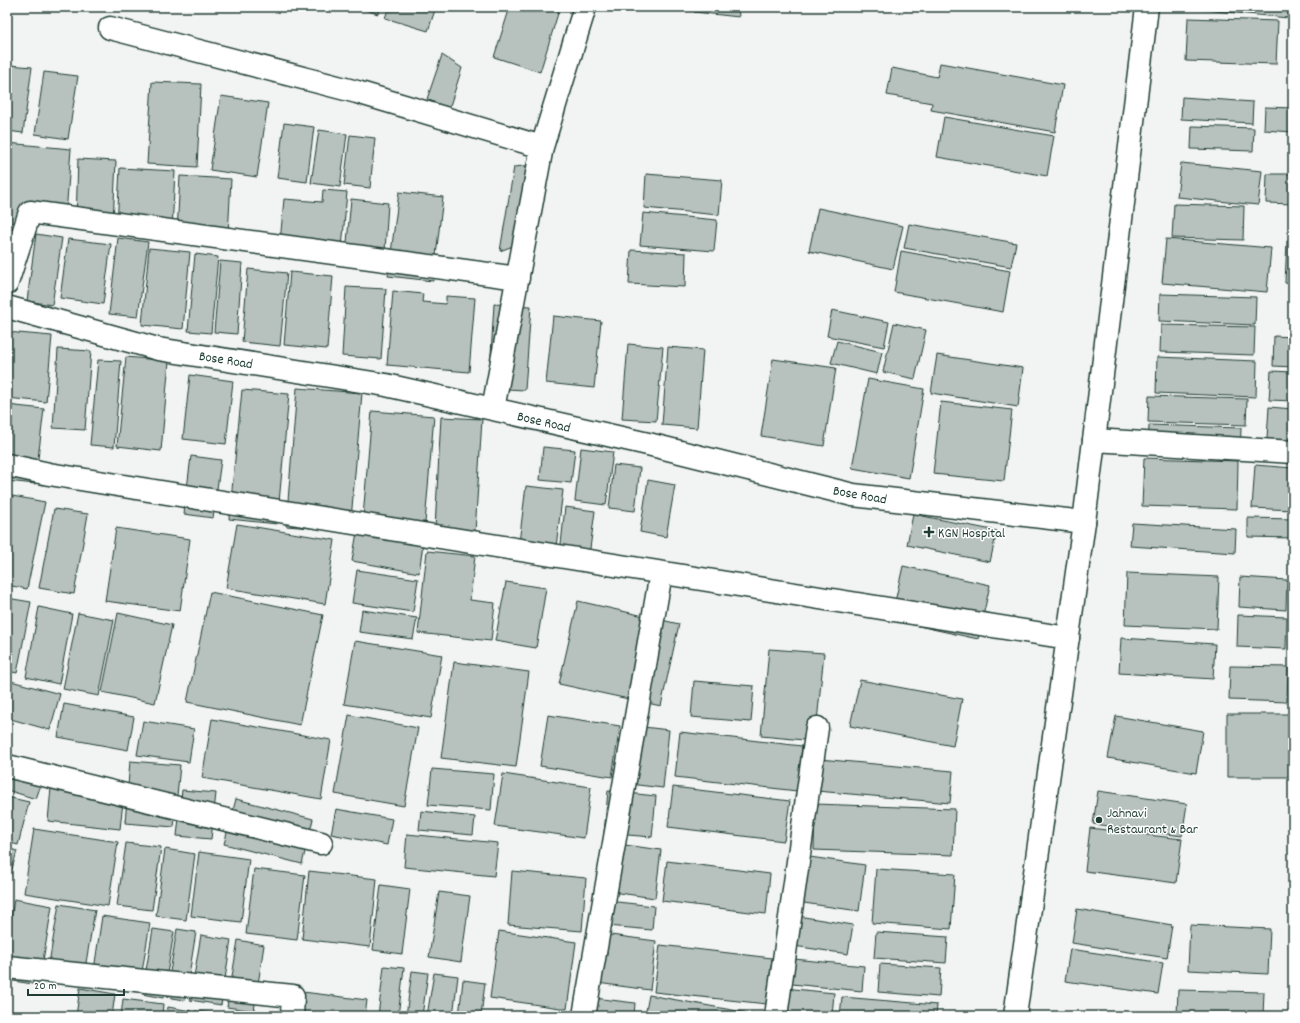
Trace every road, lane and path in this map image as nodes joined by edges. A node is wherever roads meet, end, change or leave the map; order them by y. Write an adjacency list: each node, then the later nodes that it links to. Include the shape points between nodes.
1 (585, 7): 4 (street)
2 (1147, 7): 9 (street)
3 (110, 28): 4 (street, via 357,92)
4 (542, 147): 5 (street)
5 (518, 278): 6 (street, via 30,212); 8 (street)
6 (7, 282)
7 (7, 307): 8 (street, Bose Road, via 158,348 386,385)
8 (493, 409): 12 (street, Bose Road, via 853,495)
9 (1094, 440): 10 (street); 12 (street)
10 (1293, 452)
11 (7, 465): 13 (street, via 49,474)
12 (1084, 522): 14 (street)
13 (661, 573): 14 (street); 20 (street)
14 (1068, 638): 22 (street)
15 (817, 728): 21 (street)
16 (7, 766): 17 (street)
17 (321, 843)
18 (7, 967): 19 (street, via 293,996)
19 (292, 1016)
20 (584, 1016)
21 (776, 1016)
22 (1015, 1016)

